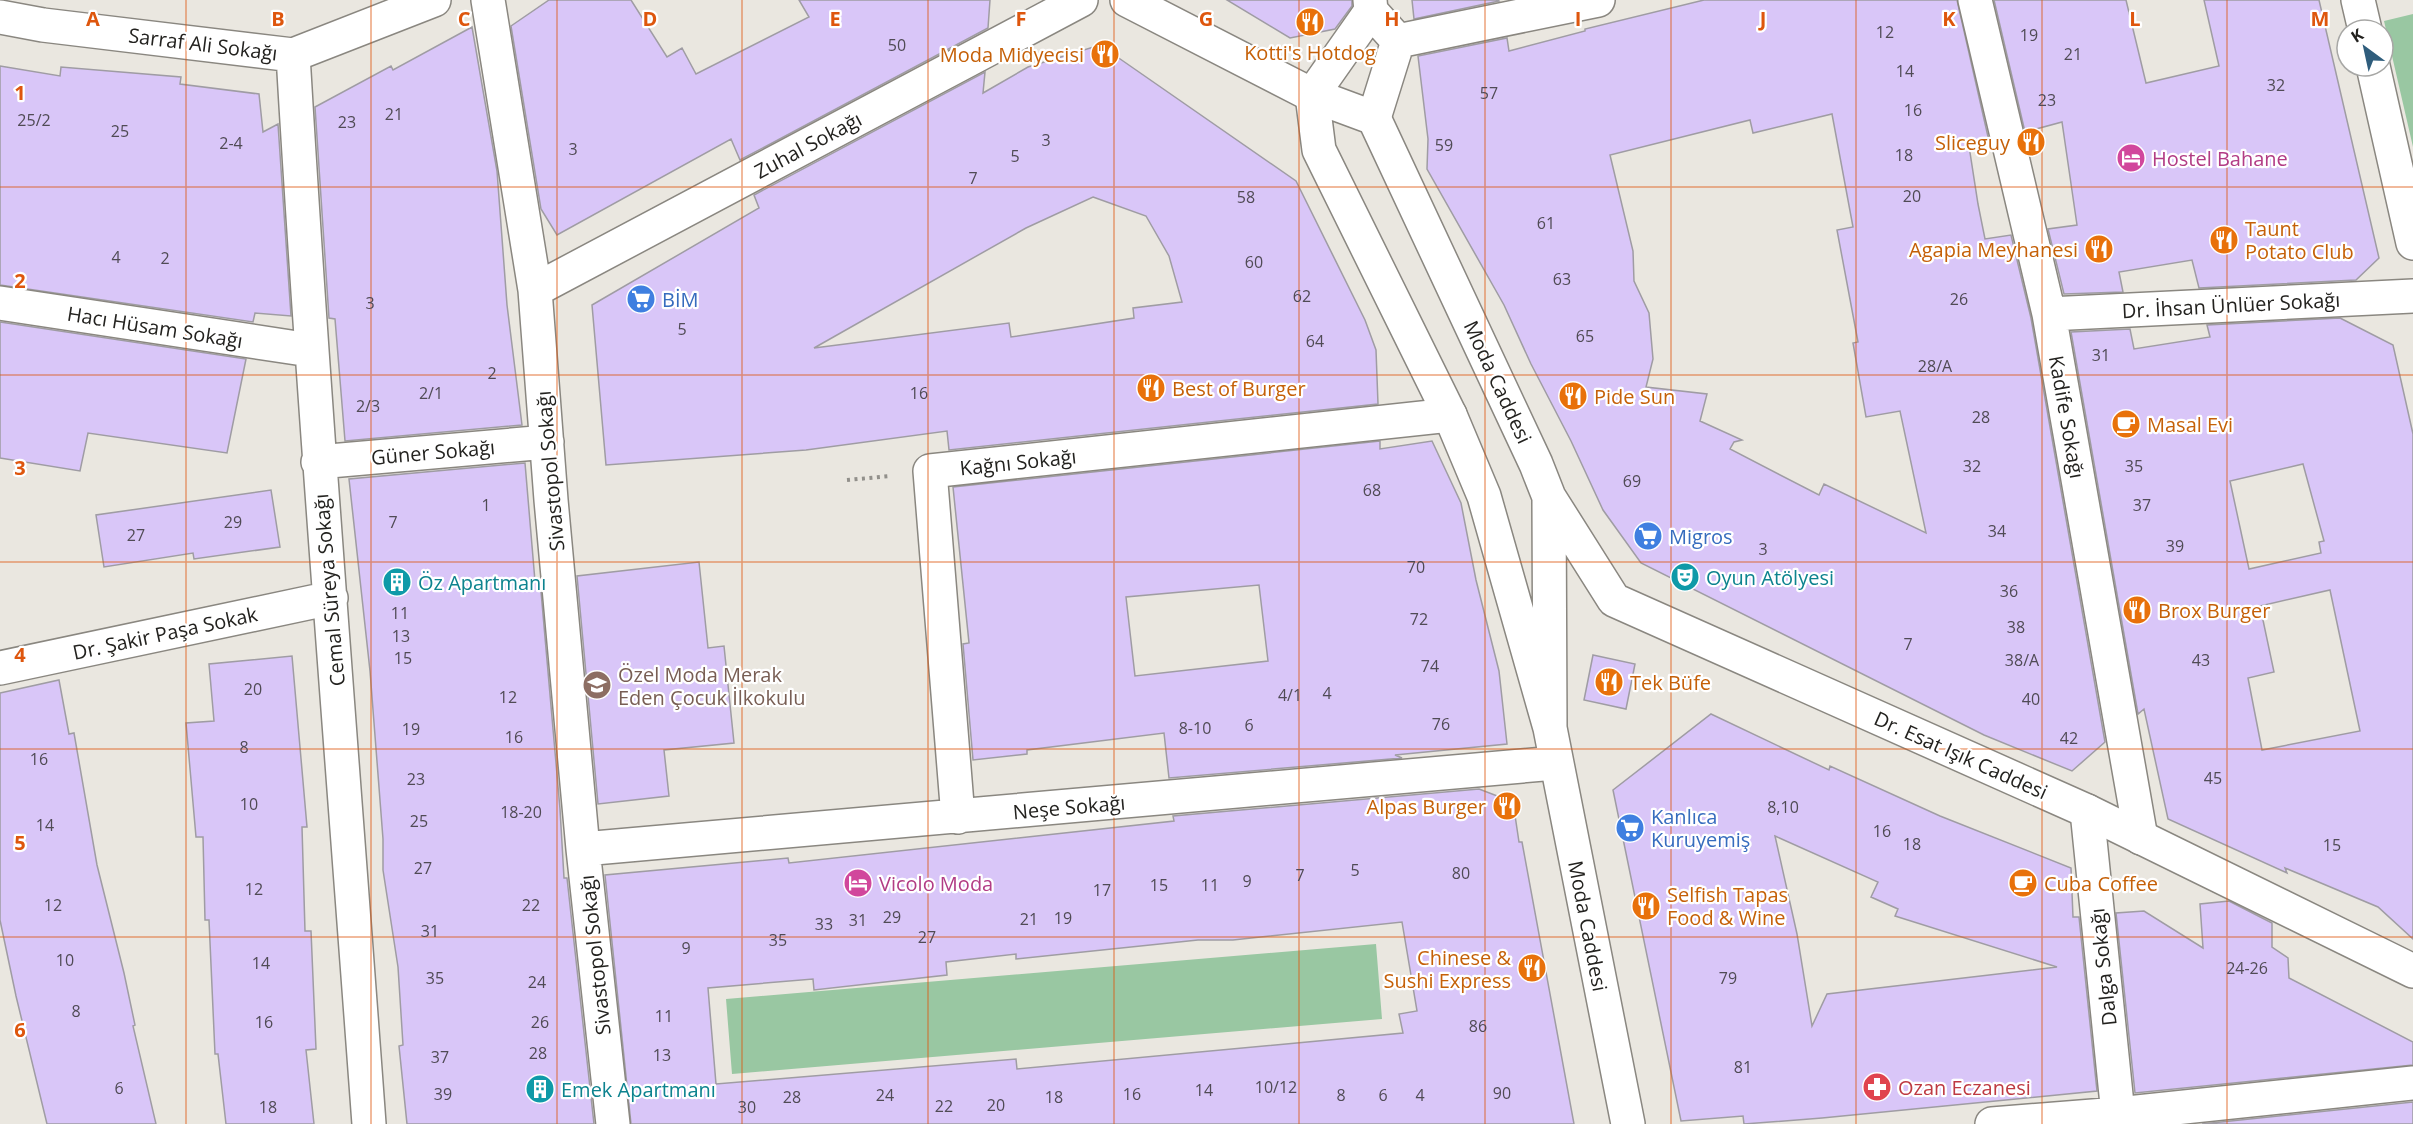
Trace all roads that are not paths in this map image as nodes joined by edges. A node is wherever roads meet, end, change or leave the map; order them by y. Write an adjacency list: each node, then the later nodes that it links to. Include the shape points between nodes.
1 (434, 0): 12 (street, Sarraf Ali Sokağı)
2 (488, 0): 17 (street, Sivastopol Sokağı)
3 (1082, 0): 17 (street, Zuhal Sokağı)
4 (1127, 0): 14 (street)
5 (1598, 0): 11 (street)
6 (1975, 0): 20 (street, Kadife Sokağı)
7 (2358, 0): 10 (street)
8 (1370, 6): 11 (street); 14 (street)
9 (0, 17): 12 (street, Sarraf Ali Sokağı, via 43,26)
10 (2362, 18)
11 (1398, 41): 15 (street)
12 (293, 55): 21 (street, Cemal Süreya Sokağı)
13 (2376, 78): 16 (street)
14 (1312, 95): 15 (street); 22 (street, Moda Caddesi, via 1319,150)
15 (1374, 118): 25 (street, Moda Caddesi)
16 (2413, 243)
17 (535, 290): 23 (street, Sivastopol Sokağı)
18 (2413, 296): 20 (street, Dr. İhsan Ünlüer Sokağı)
19 (0, 303): 21 (street, Hacı Hüsam Sokağı)
20 (2049, 314): 32 (street, Kadife Sokağı)
21 (310, 350): 24 (street, Cemal Süreya Sokağı)
22 (1450, 415): 28 (street, Moda Caddesi, via 1484,496); 31 (street, Kağnı Sokağı, via 930,471)
23 (547, 442): 24 (street, Güner Sokağı); 33 (street, Sivastopol Sokağı)
24 (318, 462): 26 (street, Cemal Süreya Sokağı)
25 (1549, 497): 28 (street, Moda Caddesi); 30 (street, Dr. Esat Işık Caddesi, via 1614,600)
26 (331, 598): 27 (street, Dr. Şakir Paşa Sokak); 37 (street, Cemal Süreya Sokağı)
27 (0, 668)
28 (1550, 728): 29 (street, Moda Caddesi)
29 (1555, 763): 31 (street, Neşe Sokağı); 39 (street, Moda Caddesi)
30 (2087, 811): 32 (street, Dr. Esat Işık Caddesi); 36 (street, Dalga Sokağı)
31 (958, 817): 33 (street, Neşe Sokağı)
32 (2141, 838): 34 (street, Dr. Esat Işık Caddesi)
33 (583, 849): 38 (street, Sivastopol Sokağı)
34 (2413, 971)
35 (2413, 1083): 36 (street)
36 (2119, 1119): 40 (street)
37 (369, 1124)
38 (613, 1124)
39 (1628, 1124)
40 (1992, 1124)

